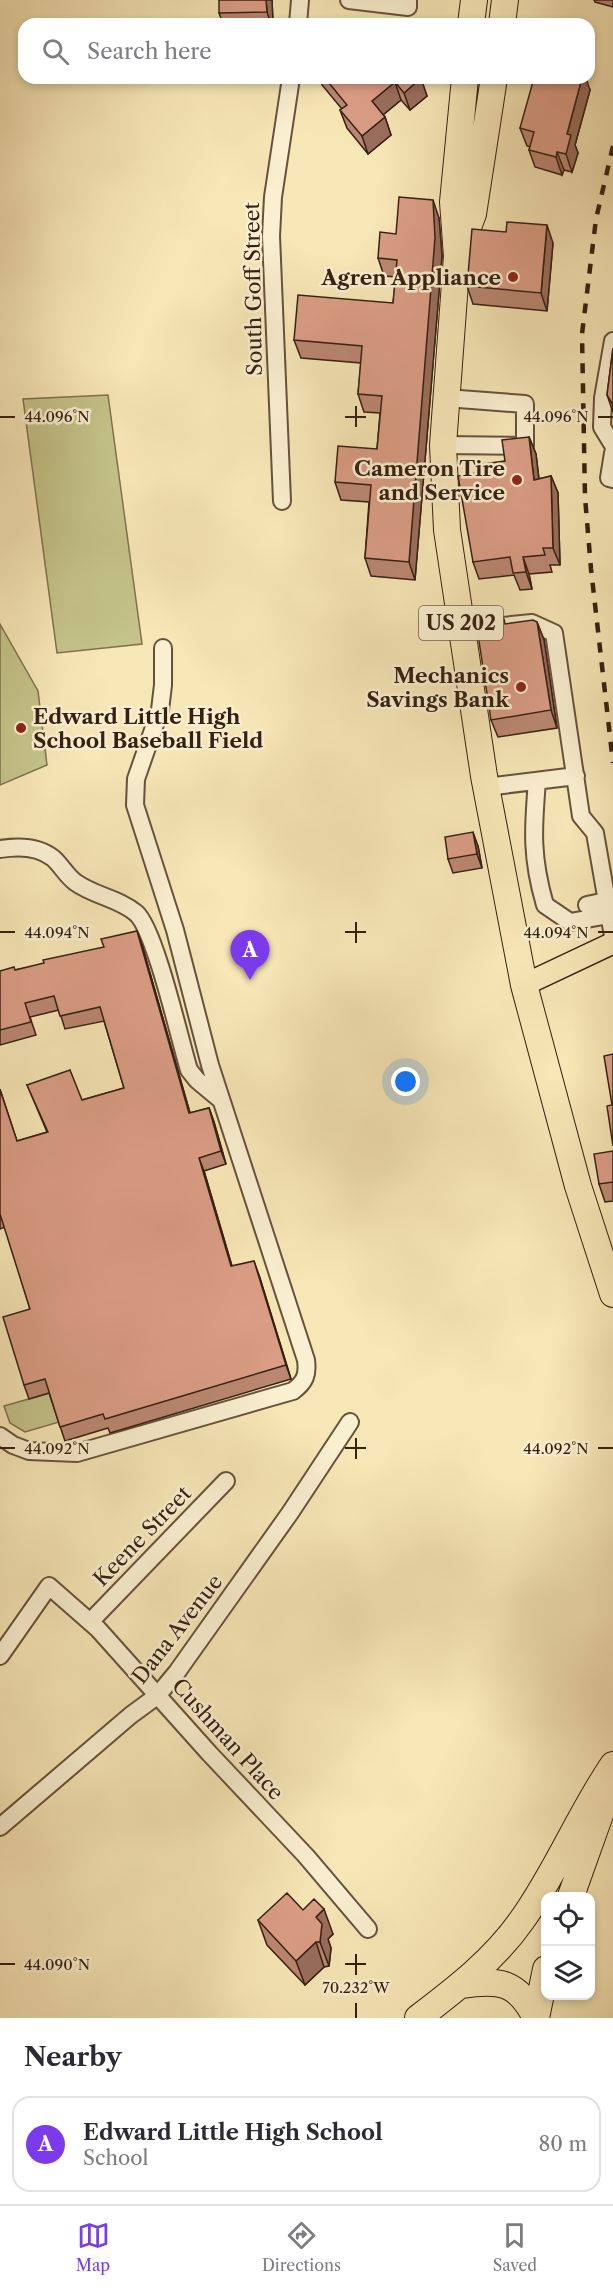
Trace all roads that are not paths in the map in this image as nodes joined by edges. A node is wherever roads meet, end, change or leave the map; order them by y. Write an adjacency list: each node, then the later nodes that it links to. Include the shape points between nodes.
1 (300, 0): 6 (street)
2 (349, 0): 3 (street, via 408,7)
3 (408, 0)
4 (474, 0): 7 (highway)
5 (505, 0): 8 (highway)
6 (298, 18)
7 (472, 18)
8 (503, 18)
9 (290, 84): 19 (street, South Goff Street, via 273,197 272,236)
10 (464, 84): 12 (highway, US 202, via 453,202)
11 (493, 84): 12 (highway, US 202, via 473,214)
12 (457, 256): 14 (highway, US 202)
13 (613, 341): 16 (street, via 602,427)
14 (446, 398): 15 (highway, US 202); 15 (street, via 525,404 525,446)
15 (443, 445): 20 (highway, US 202, via 447,530)
16 (613, 445)
17 (613, 453): 18 (street)
18 (611, 478)
19 (282, 501)
20 (462, 630): 22 (street, via 532,623 554,633); 24 (highway, US 202)
21 (164, 648): 31 (street, via 160,710 136,779 135,804)
22 (576, 776): 23 (street); 26 (street, via 581,816 595,833)
23 (537, 780): 24 (street); 27 (street, via 533,835 536,874 545,905)
24 (486, 788): 30 (highway, US 202)
25 (0, 849): 31 (street, via 21,846 40,850 76,882 138,915 151,937 189,1070)
26 (608, 908): 27 (street, via 581,906); 27 (street, via 570,922); 28 (street)
27 (555, 911)
28 (613, 936)
29 (613, 943): 30 (main road)
30 (524, 985): 32 (highway, US 202, via 578,1185)
31 (222, 1101): 34 (street, via 306,1360 308,1373 303,1383 293,1391 77,1452 29,1451)
32 (613, 1294)
33 (350, 1422): 38 (street, Dana Avenue, via 290,1513)
34 (0, 1436)
35 (226, 1481): 36 (street, Keene Street)
36 (90, 1622): 37 (street, Cushman Place, via 49,1586); 38 (street, Cushman Place)
37 (0, 1656)
38 (157, 1696): 40 (street, Dana Avenue); 42 (street, Cushman Place)
39 (613, 1767): 41 (highway); 43 (highway, via 594,1792 521,1923)
40 (0, 1827)
41 (572, 1892)
42 (369, 1929)
43 (462, 1985): 45 (highway); 46 (highway, via 504,1983 519,1992)
44 (541, 1994): 46 (highway)
45 (418, 2018)
46 (536, 2018)

